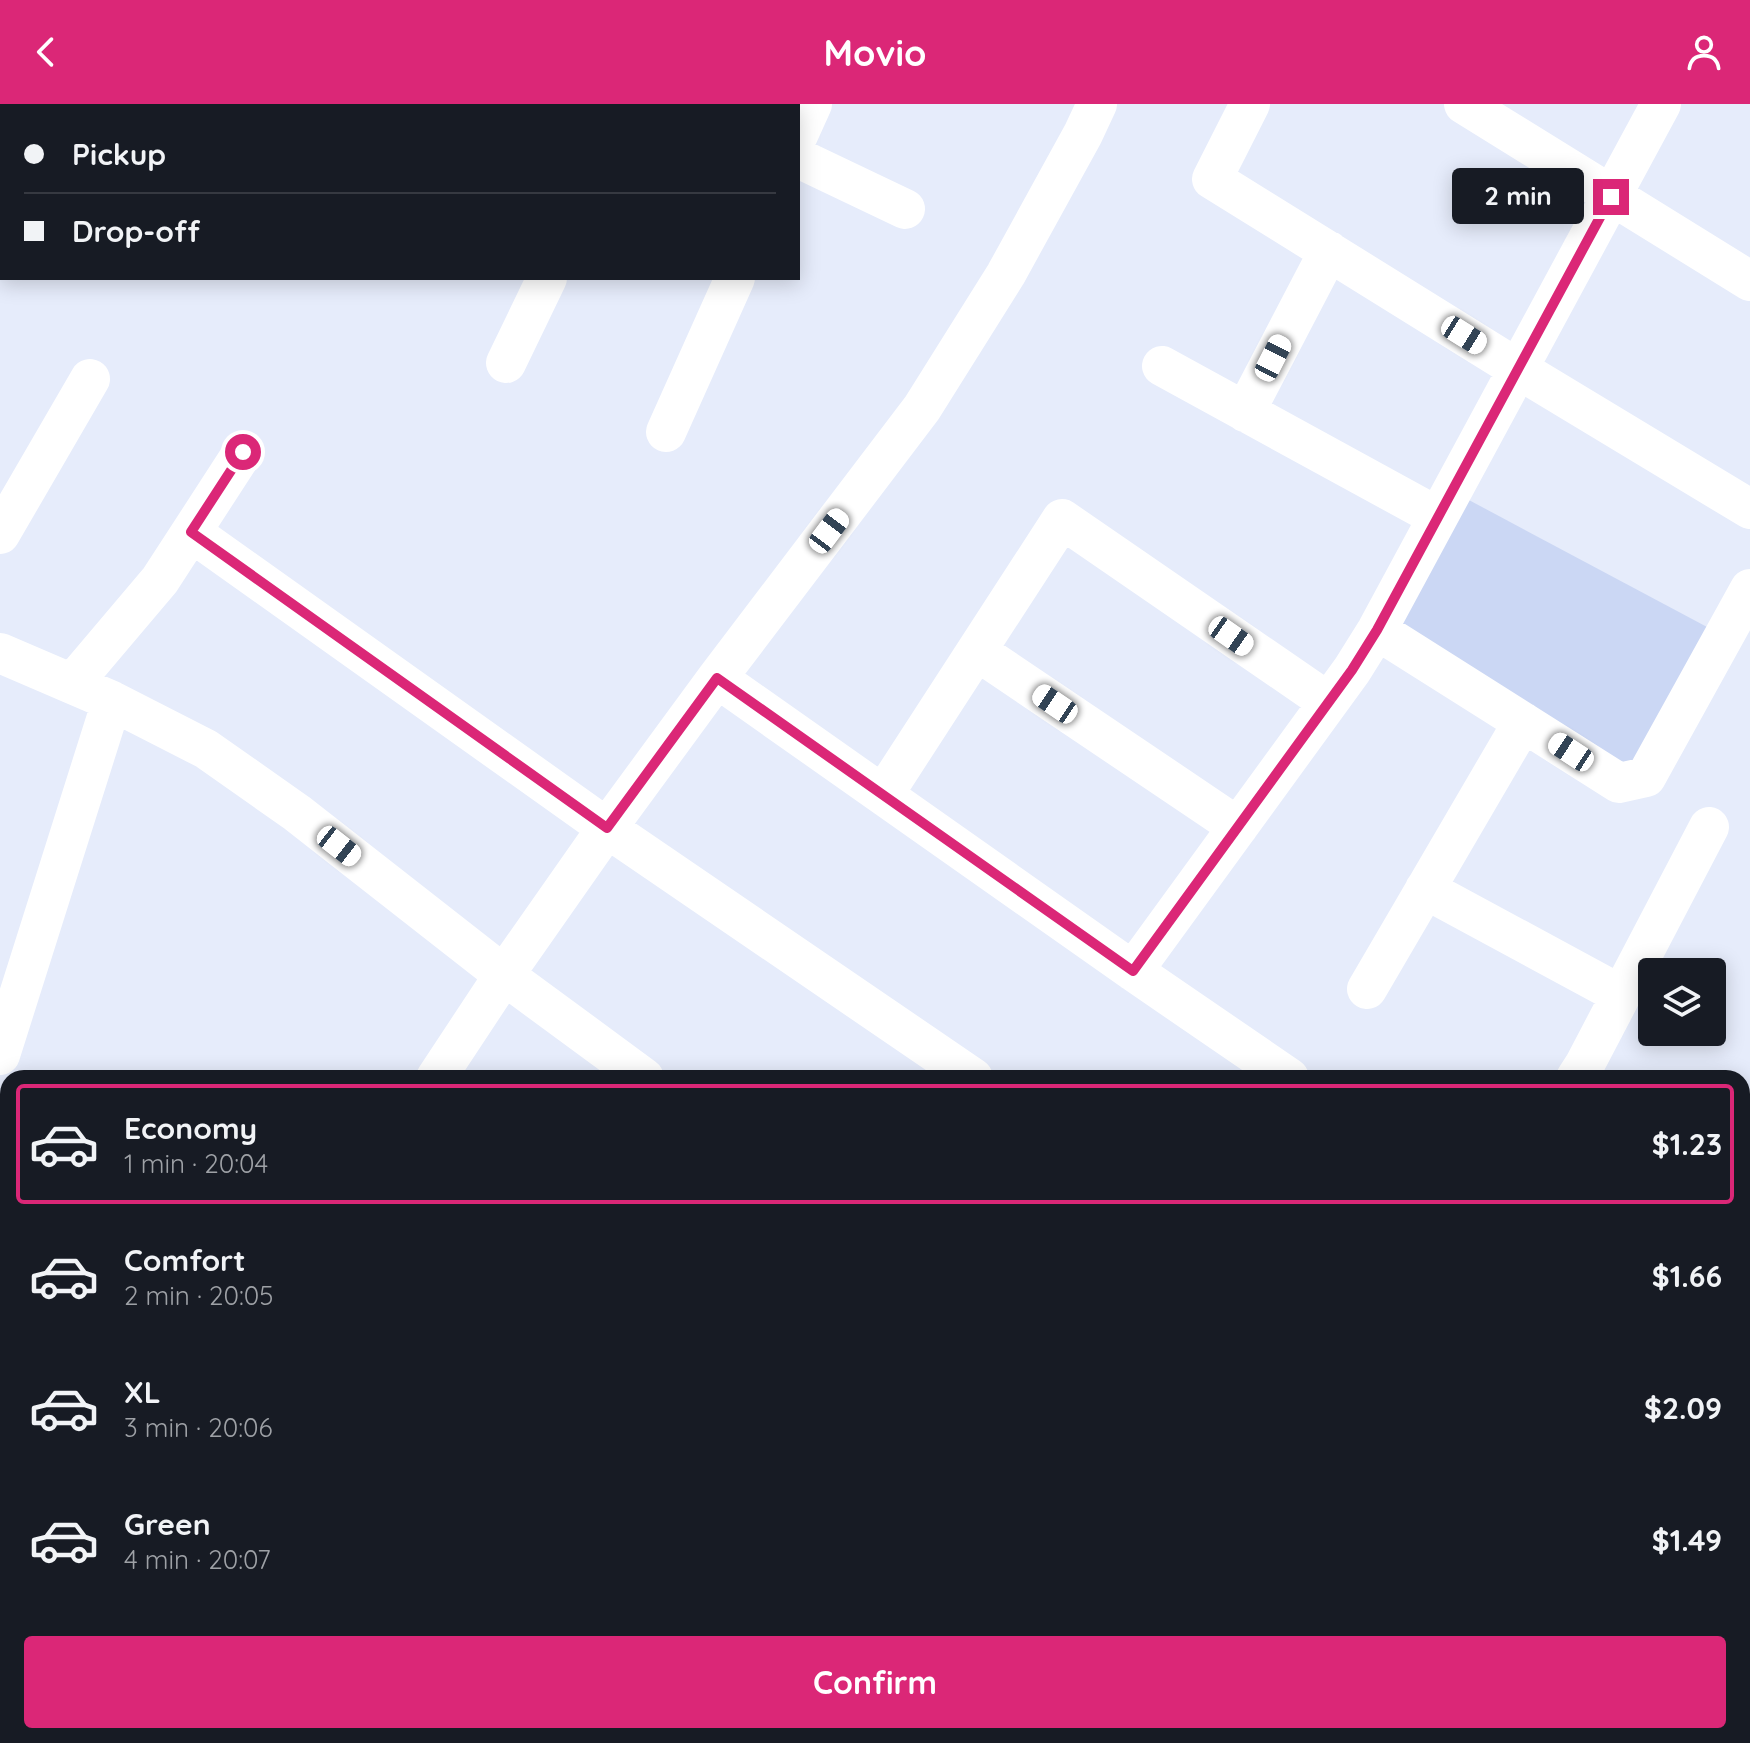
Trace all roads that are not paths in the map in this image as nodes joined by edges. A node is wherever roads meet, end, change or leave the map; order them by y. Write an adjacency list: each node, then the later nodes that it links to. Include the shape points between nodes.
1 (812, 104): 6 (street)
2 (1097, 104): 29 (street, via 1006,274 922,408)
3 (1250, 104): 10 (street, via 1212,179)
4 (1464, 104): 8 (street)
5 (1661, 104): 8 (street)
6 (800, 131)
7 (800, 159): 9 (street)
8 (1611, 197): 13 (street); 16 (street)
9 (905, 209)
10 (1329, 251): 16 (street); 18 (street)
11 (546, 280): 14 (street)
12 (734, 280): 19 (street)
13 (1750, 281)
14 (506, 363)
15 (1162, 366): 18 (street)
16 (1518, 369): 21 (street); 22 (street)
17 (90, 379): 24 (street)
18 (1245, 412): 22 (street)
19 (666, 432)
20 (243, 452): 23 (street)
21 (1750, 509)
22 (1438, 517): 26 (street)
23 (191, 532): 30 (street, via 160,580); 37 (street)
24 (0, 534)
25 (1750, 589): 33 (street, via 1646,777 1619,783)
26 (1377, 630): 32 (street); 33 (street)
27 (977, 651): 32 (street, via 1062,519); 34 (street); 35 (street)
28 (0, 653): 30 (street)
29 (717, 678): 34 (street); 37 (street)
30 (72, 684): 31 (street)
31 (112, 701): 40 (street, via 206,749); 43 (street)
32 (1328, 702): 35 (street)
33 (1523, 722): 38 (street)
34 (883, 795): 39 (street)
35 (1238, 827): 39 (street)
36 (1709, 827): 42 (street)
37 (607, 828): 40 (street); 46 (street)
38 (1425, 889): 41 (street); 42 (street)
39 (1133, 971): 47 (street)
40 (504, 975): 44 (street); 45 (street)
41 (1367, 989)
42 (1621, 995): 48 (street)
43 (0, 1055)
44 (441, 1070)
45 (633, 1070)
46 (961, 1070)
47 (1277, 1070)
48 (1581, 1070)

